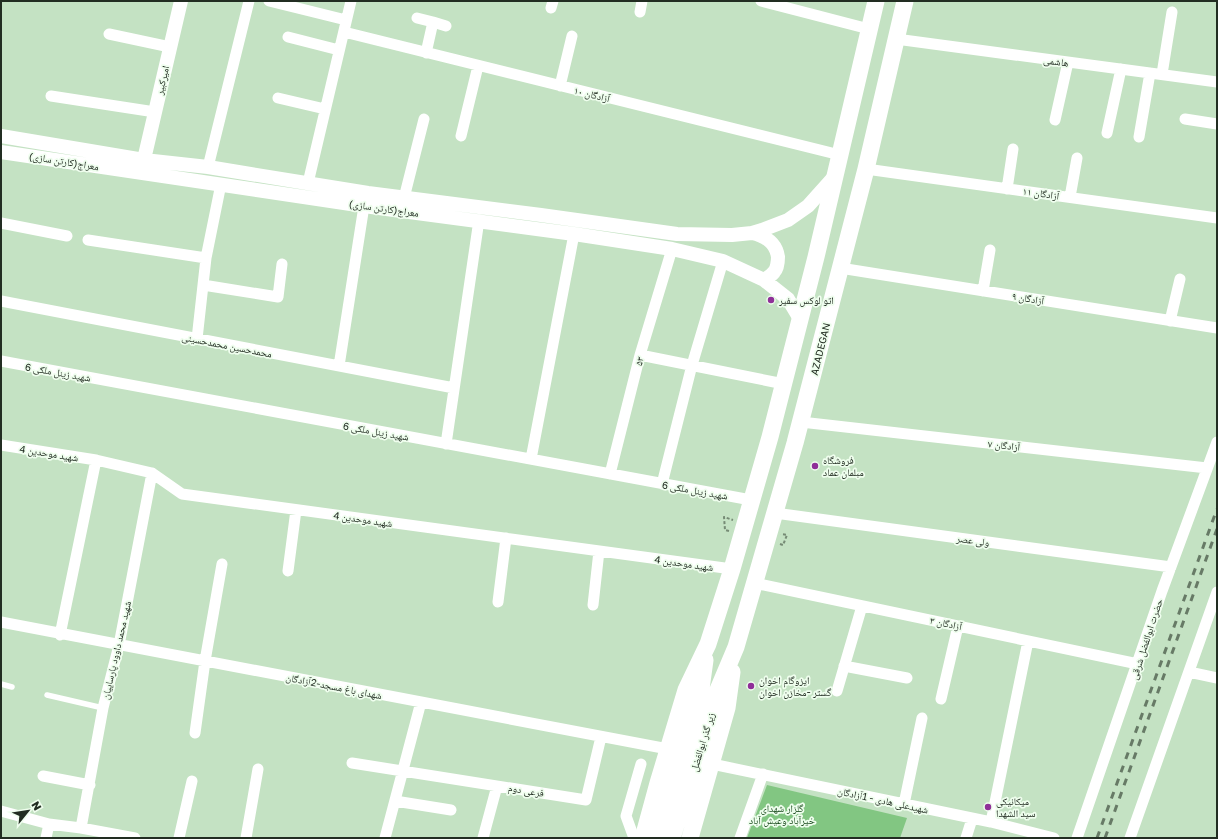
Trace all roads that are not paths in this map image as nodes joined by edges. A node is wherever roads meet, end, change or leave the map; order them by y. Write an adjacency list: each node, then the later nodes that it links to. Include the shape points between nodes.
1 (249, 1): 47 (street)
2 (269, 1): 11 (street)
3 (351, 1): 11 (street)
4 (761, 1): 8 (street)
5 (876, 1): 14 (main road)
6 (905, 1): 19 (main road, AZADEGAN)
7 (177, 2): 20 (street, امیرکبیر)
8 (774, 3): 14 (street)
9 (1172, 12): 27 (street)
10 (417, 18): 12 (street)
11 (346, 20): 15 (street)
12 (433, 22): 13 (street); 22 (street)
13 (446, 26)
14 (869, 29): 44 (main road)
15 (344, 32): 21 (street); 22 (street, ۱۰ آزادگان)
16 (109, 34): 20 (street)
17 (572, 36): 29 (street)
18 (288, 38): 21 (street)
19 (896, 39): 23 (street, هاشمی); 48 (main road, AZADEGAN)
20 (170, 46): 33 (street, امیرکبیر)
21 (339, 50): 32 (street)
22 (426, 53): 24 (street, ۱۰ آزادگان)
23 (1068, 62): 25 (street, هاشمی); 36 (street)
24 (478, 66): 29 (street, ۱۰ آزادگان); 40 (street)
25 (1121, 69): 26 (street, هاشمی); 38 (street)
26 (1150, 73): 27 (street, هاشمی); 41 (street)
27 (1162, 74): 28 (street, هاشمی)
28 (1217, 82)
29 (560, 86): 44 (street, ۱۰ آزادگان)
30 (51, 96): 33 (street)
31 (278, 98): 32 (street)
32 (325, 109): 50 (street)
33 (155, 112): 46 (street, امیرکبیر)
34 (424, 119): 54 (street)
35 (1186, 119): 37 (street)
36 (1055, 120)
37 (1217, 124)
38 (1107, 133)
39 (1, 136): 46 (street, معراج(کارتن سازی))
40 (461, 136)
41 (1139, 137)
42 (1013, 149): 52 (street)
43 (1, 152): 46 (street, معراج(کارتن سازی))
44 (840, 155): 49 (main road)
45 (1077, 158): 53 (street)
46 (143, 166): 47 (street, معراج(کارتن سازی)); 51 (street, معراج(کارتن سازی))
47 (208, 167): 50 (street, معراج(کارتن سازی))
48 (866, 169): 52 (street, ۱۱ آزادگان); 68 (main road, AZADEGAN)
49 (835, 175): 59 (street, via 808,206 788,220); 74 (main road)
50 (308, 183): 54 (street, معراج(کارتن سازی))
51 (221, 184): 55 (street, معراج(کارتن سازی)); 65 (street)
52 (1007, 189): 53 (street, ۱۱ آزادگان)
53 (1070, 197): 56 (street, ۱۱ آزادگان)
54 (404, 198): 59 (street, معراج(کارتن سازی), via 677,234)
55 (364, 206): 57 (street, معراج(کارتن سازی)); 81 (street)
56 (1217, 218)
57 (479, 220): 60 (street, معراج(کارتن سازی)); 83 (street)
58 (1, 223): 61 (street)
59 (752, 233): 70 (street, via 763,235 772,241 777,251 778,262 774,272)
60 (574, 234): 63 (street, معراج(کارتن سازی)); 88 (street)
61 (67, 236)
62 (88, 240): 65 (street)
63 (672, 250): 66 (street, معراج(کارتن سازی)); 78 (street, ۵۳)
64 (990, 250): 72 (street)
65 (206, 258): 71 (street)
66 (723, 261): 70 (street, معراج(کارتن سازی)); 80 (street)
67 (282, 264): 71 (street, via 278,297)
68 (840, 268): 72 (street, ۹ آزادگان); 84 (main road, AZADEGAN)
69 (1180, 279): 75 (street)
70 (764, 280): 74 (street, معراج(کارتن سازی), via 788,299)
71 (203, 285): 77 (street)
72 (983, 291): 75 (street, ۹ آزادگان)
73 (1, 301): 77 (street, محمدحسین محمدحسینی)
74 (800, 319): 82 (main road)
75 (1170, 321): 76 (street, ۹ آزادگان)
76 (1217, 328)
77 (197, 339): 81 (street, محمدحسین محمدحسینی)
78 (640, 355): 80 (street); 92 (street, ۵۳)
79 (1, 361): 86 (street, 6 شهید زینل ملکی)
80 (692, 365): 82 (street); 93 (street)
81 (339, 366): 83 (street, محمدحسین محمدحسینی)
82 (784, 384): 94 (main road)
83 (454, 388): 86 (street)
84 (801, 422): 90 (street, ۷ آزادگان); 96 (main road, AZADEGAN)
85 (1217, 442): 90 (street, حضرت ابوالفضل شرقی)
86 (446, 444): 88 (street, 6 شهید زینل ملکی)
87 (1, 445): 89 (street, 4 شهید موحدین)
88 (531, 459): 92 (street, 6 شهید زینل ملکی)
89 (96, 460): 91 (street, 4 شهید موحدین); 110 (street)
90 (1207, 468): 100 (street, حضرت ابوالفضل شرقی)
91 (152, 473): 95 (street, 4 شهید موحدین, via 182,494); 113 (street, شهید محمد داوود پارساییان)
92 (610, 474): 93 (street, 6 شهید زینل ملکی)
93 (662, 484): 94 (street, 6 شهید زینل ملکی)
94 (751, 500): 101 (main road)
95 (296, 510): 97 (street, 4 شهید موحدین); 102 (street)
96 (775, 513): 100 (street, ولی عصر); 103 (main road, AZADEGAN)
97 (506, 538): 98 (street, 4 شهید موحدین); 105 (street)
98 (599, 551): 101 (street, 4 شهید موحدین); 106 (street)
99 (222, 564): 115 (street)
100 (1171, 567): 116 (street, حضرت ابوالفضل شرقی)
101 (732, 569): 112 (main road)
102 (288, 571)
103 (754, 583): 107 (street, ۳ آزادگان); 114 (main road, AZADEGAN)
104 (1217, 592): 118 (street)
105 (498, 602)
106 (593, 605)
107 (862, 606): 109 (street, ۳ آزادگان); 117 (street)
108 (1, 622): 110 (street, شهدای‌ باغ مسجد-2آزادگان)
109 (958, 626): 111 (street, ۳ آزادگان); 125 (street)
110 (60, 635): 113 (street, شهدای‌ باغ مسجد-2آزادگان)
111 (1028, 640): 116 (street, ۳ آزادگان); 149 (street)
112 (708, 644): 131 (main road, via 686,690); 160 (main road, زیر گذر ابوالفضل, via 701,689)
113 (119, 645): 115 (street, شهدای‌ باغ مسجد-2آزادگان); 127 (street, شهید محمد داوود پارساییان)
114 (736, 647): 134 (main road, via 727,708); 161 (main road, زیر گذر ابوالفضل, via 717,692)
115 (205, 661): 126 (street, شهدای‌ باغ مسجد-2آزادگان); 129 (street)
116 (1138, 664): 166 (street, حضرت ابوالفضل شرقی)
117 (844, 666): 119 (street); 123 (street)
118 (1189, 672): 120 (street); 167 (street)
119 (907, 678)
120 (1217, 678)
121 (1, 684): 122 (lane)
122 (12, 687)
123 (837, 691)
124 (46, 695): 127 (lane)
125 (941, 699)
126 (421, 702): 130 (street, شهدای‌ باغ مسجد-2آزادگان); 136 (street)
127 (103, 708): 142 (street, شهید محمد داوود پارساییان)
128 (922, 718): 145 (street)
129 (195, 733)
130 (601, 737): 131 (street, شهدای‌ باغ مسجد-2آزادگان); 143 (street, فرعی دوم, via 586,800)
131 (668, 749): 141 (main road)
132 (352, 763): 136 (street, فرعی دوم)
133 (641, 764): 139 (street)
134 (712, 764): 137 (street, شهیدعلی هادی - 1آزادگان); 162 (main road)
135 (258, 769): 155 (street)
136 (403, 772): 143 (street, فرعی دوم); 144 (street)
137 (763, 774): 145 (street, شهیدعلی هادی - 1آزادگان); 163 (street)
138 (43, 776): 142 (street)
139 (637, 779): 141 (street); 158 (street, via 626,816)
140 (192, 781): 154 (street)
141 (658, 783): 159 (main road)
142 (90, 785): 151 (street, شهید محمد داوود پارساییان)
143 (497, 786): 157 (street)
144 (395, 801): 146 (street); 156 (street)
145 (904, 804): 148 (street, شهیدعلی هادی - 1آزادگان)
146 (451, 810)
147 (1, 812): 150 (street)
148 (972, 819): 149 (street, شهیدعلی هادی - 1آزادگان); 164 (street)
149 (991, 822): 165 (street, شهیدعلی هادی - 1آزادگان)
150 (49, 824): 151 (street); 152 (street)
151 (81, 828): 153 (street)
152 (46, 838)
153 (135, 838)
154 (179, 838)
155 (246, 838)
156 (385, 838)
157 (483, 838)
158 (634, 838)
159 (643, 838)
160 (656, 838)
161 (672, 838)
162 (690, 838)
163 (740, 838)
164 (966, 838)
165 (1054, 838)
166 (1077, 838)
167 (1130, 838)

